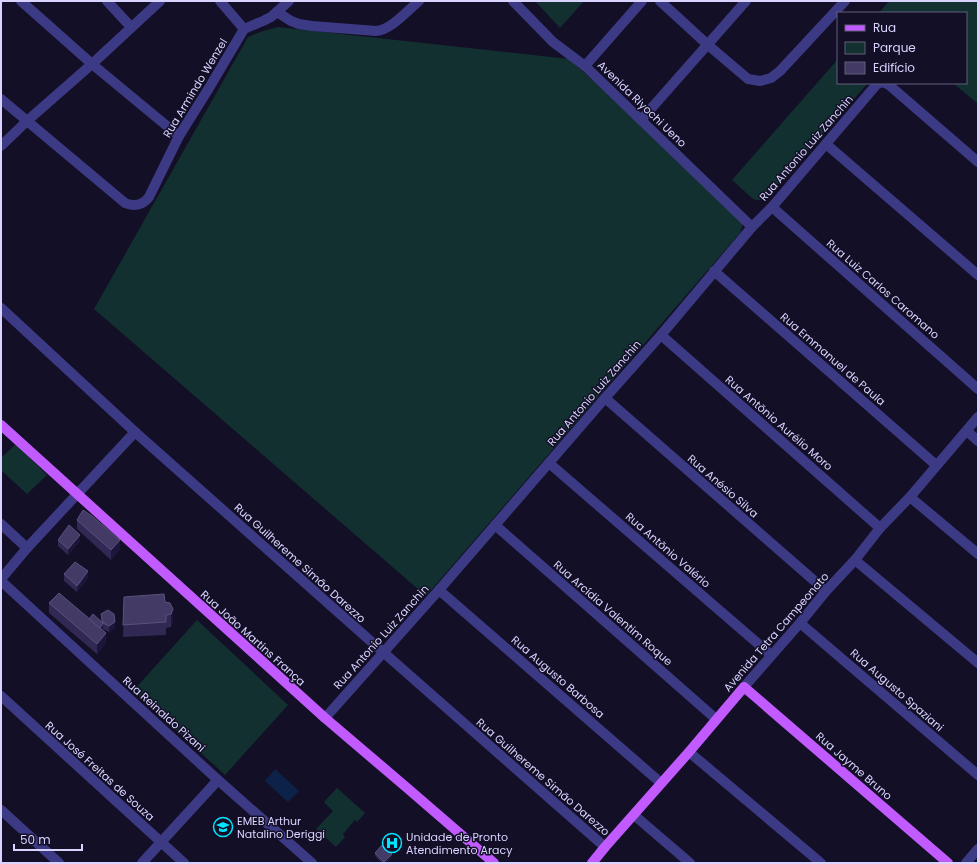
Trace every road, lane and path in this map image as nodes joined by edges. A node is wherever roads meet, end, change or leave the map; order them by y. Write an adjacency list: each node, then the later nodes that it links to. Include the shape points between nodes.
1 (21, 1): 16 (street)
2 (107, 1): 13 (street)
3 (160, 1): 13 (street)
4 (220, 1): 14 (street)
5 (289, 1): 12 (street)
6 (419, 1): 12 (street, via 388,28 380,31 299,24)
7 (513, 1): 17 (street, Avenida Riyochi Ueno, via 553,42)
8 (642, 1): 17 (street)
9 (660, 1): 15 (street)
10 (746, 1): 15 (street)
11 (845, 1): 15 (street, via 771,78 760,81 748,79)
12 (277, 12): 14 (street)
13 (131, 27): 16 (street)
14 (244, 29): 22 (street, Rua Armindo Wenzel)
15 (708, 45): 20 (street)
16 (92, 64): 21 (street); 22 (street)
17 (585, 66): 20 (street, Avenida Riyochi Ueno)
18 (885, 84): 23 (street, Rua Antonio Luiz Zanchin, via 878,84); 25 (street)
19 (1, 99): 21 (street)
20 (642, 120): 27 (street, Avenida Riyochi Ueno)
21 (27, 121): 22 (street, Rua Armindo Wenzel, via 130,205 138,205 149,197); 24 (street)
22 (179, 136)
23 (826, 144): 26 (street, Rua Antonio Luiz Zanchin); 29 (street)
24 (1, 146)
25 (978, 162)
26 (772, 207): 27 (street, Rua Antonio Luiz Zanchin); 32 (street, Rua Luiz Carlos Caromano)
27 (752, 227): 28 (street, Rua Antonio Luiz Zanchin)
28 (714, 271): 31 (street, Rua Antonio Luiz Zanchin); 40 (street, Rua Emmanuel de Paula)
29 (978, 275)
30 (1, 308): 37 (street, Rua Guilhereme Simão Darezzo)
31 (661, 335): 33 (street, Rua Antonio Luiz Zanchin); 45 (street, Rua Antõnio Aurélio Moro)
32 (978, 389)
33 (605, 398): 39 (street, Rua Antonio Luiz Zanchin); 51 (street, Rua Anésio Silva)
34 (978, 417): 36 (street, Avenida Tetra Campeonato)
35 (1, 425): 41 (main road, Rua João Martins França)
36 (967, 431): 38 (street); 40 (street, Avenida Tetra Campeonato)
37 (136, 432): 41 (street); 53 (street, Rua Guilhereme Simão Darezzo)
38 (978, 441)
39 (549, 462): 44 (street, Rua Antonio Luiz Zanchin); 54 (street, Rua Antõnio Valério)
40 (936, 466): 42 (street, Avenida Tetra Campeonato)
41 (77, 494): 46 (street); 58 (main road, Rua João Martins França)
42 (910, 497): 45 (street, Avenida Tetra Campeonato); 47 (street)
43 (1, 524): 46 (street)
44 (495, 525): 50 (street, Rua Antonio Luiz Zanchin); 59 (street, Rua Arcídia Valentim Roque)
45 (880, 528): 48 (street, Avenida Tetra Campeonato)
46 (27, 548): 49 (street)
47 (978, 554)
48 (855, 560): 51 (street, Avenida Tetra Campeonato); 55 (street)
49 (1, 580): 62 (street, Rua Reinaldo Pizani)
50 (438, 590): 53 (street, Rua Antonio Luiz Zanchin); 63 (street, Rua Augusto Barbosa)
51 (826, 591): 52 (street, Avenida Tetra Campeonato)
52 (800, 623): 54 (street, Avenida Tetra Campeonato); 61 (street, Rua Augusto Spaziani)
53 (383, 652): 58 (street, Rua Antonio Luiz Zanchin); 67 (street, Rua Guilhereme Simão Darezzo)
54 (771, 655): 56 (street, Avenida Tetra Campeonato)
55 (978, 663)
56 (744, 687): 59 (main road, Avenida Tetra Campeonato); 77 (main road, Rua Jayme Bruno)
57 (1, 696): 66 (street, Rua José Freitas de Souza)
58 (325, 718): 73 (main road, Rua João Martins França)
59 (716, 719): 60 (main road, Avenida Tetra Campeonato)
60 (690, 752): 63 (main road, Avenida Tetra Campeonato); 76 (street)
61 (978, 775)
62 (218, 780): 66 (street); 72 (street, Rua Reinaldo Pizani)
63 (661, 783): 65 (main road, Avenida Tetra Campeonato)
64 (1, 810): 69 (street)
65 (634, 815): 67 (main road, Avenida Tetra Campeonato); 75 (street)
66 (161, 842): 70 (street); 71 (street, Rua José Freitas de Souza)
67 (605, 847): 74 (main road, Avenida Tetra Campeonato)
68 (978, 849): 78 (street)
69 (59, 863)
70 (142, 863)
71 (184, 863)
72 (312, 863)
73 (494, 863)
74 (592, 863)
75 (690, 863)
76 (821, 863)
77 (948, 863)
78 (966, 863)

